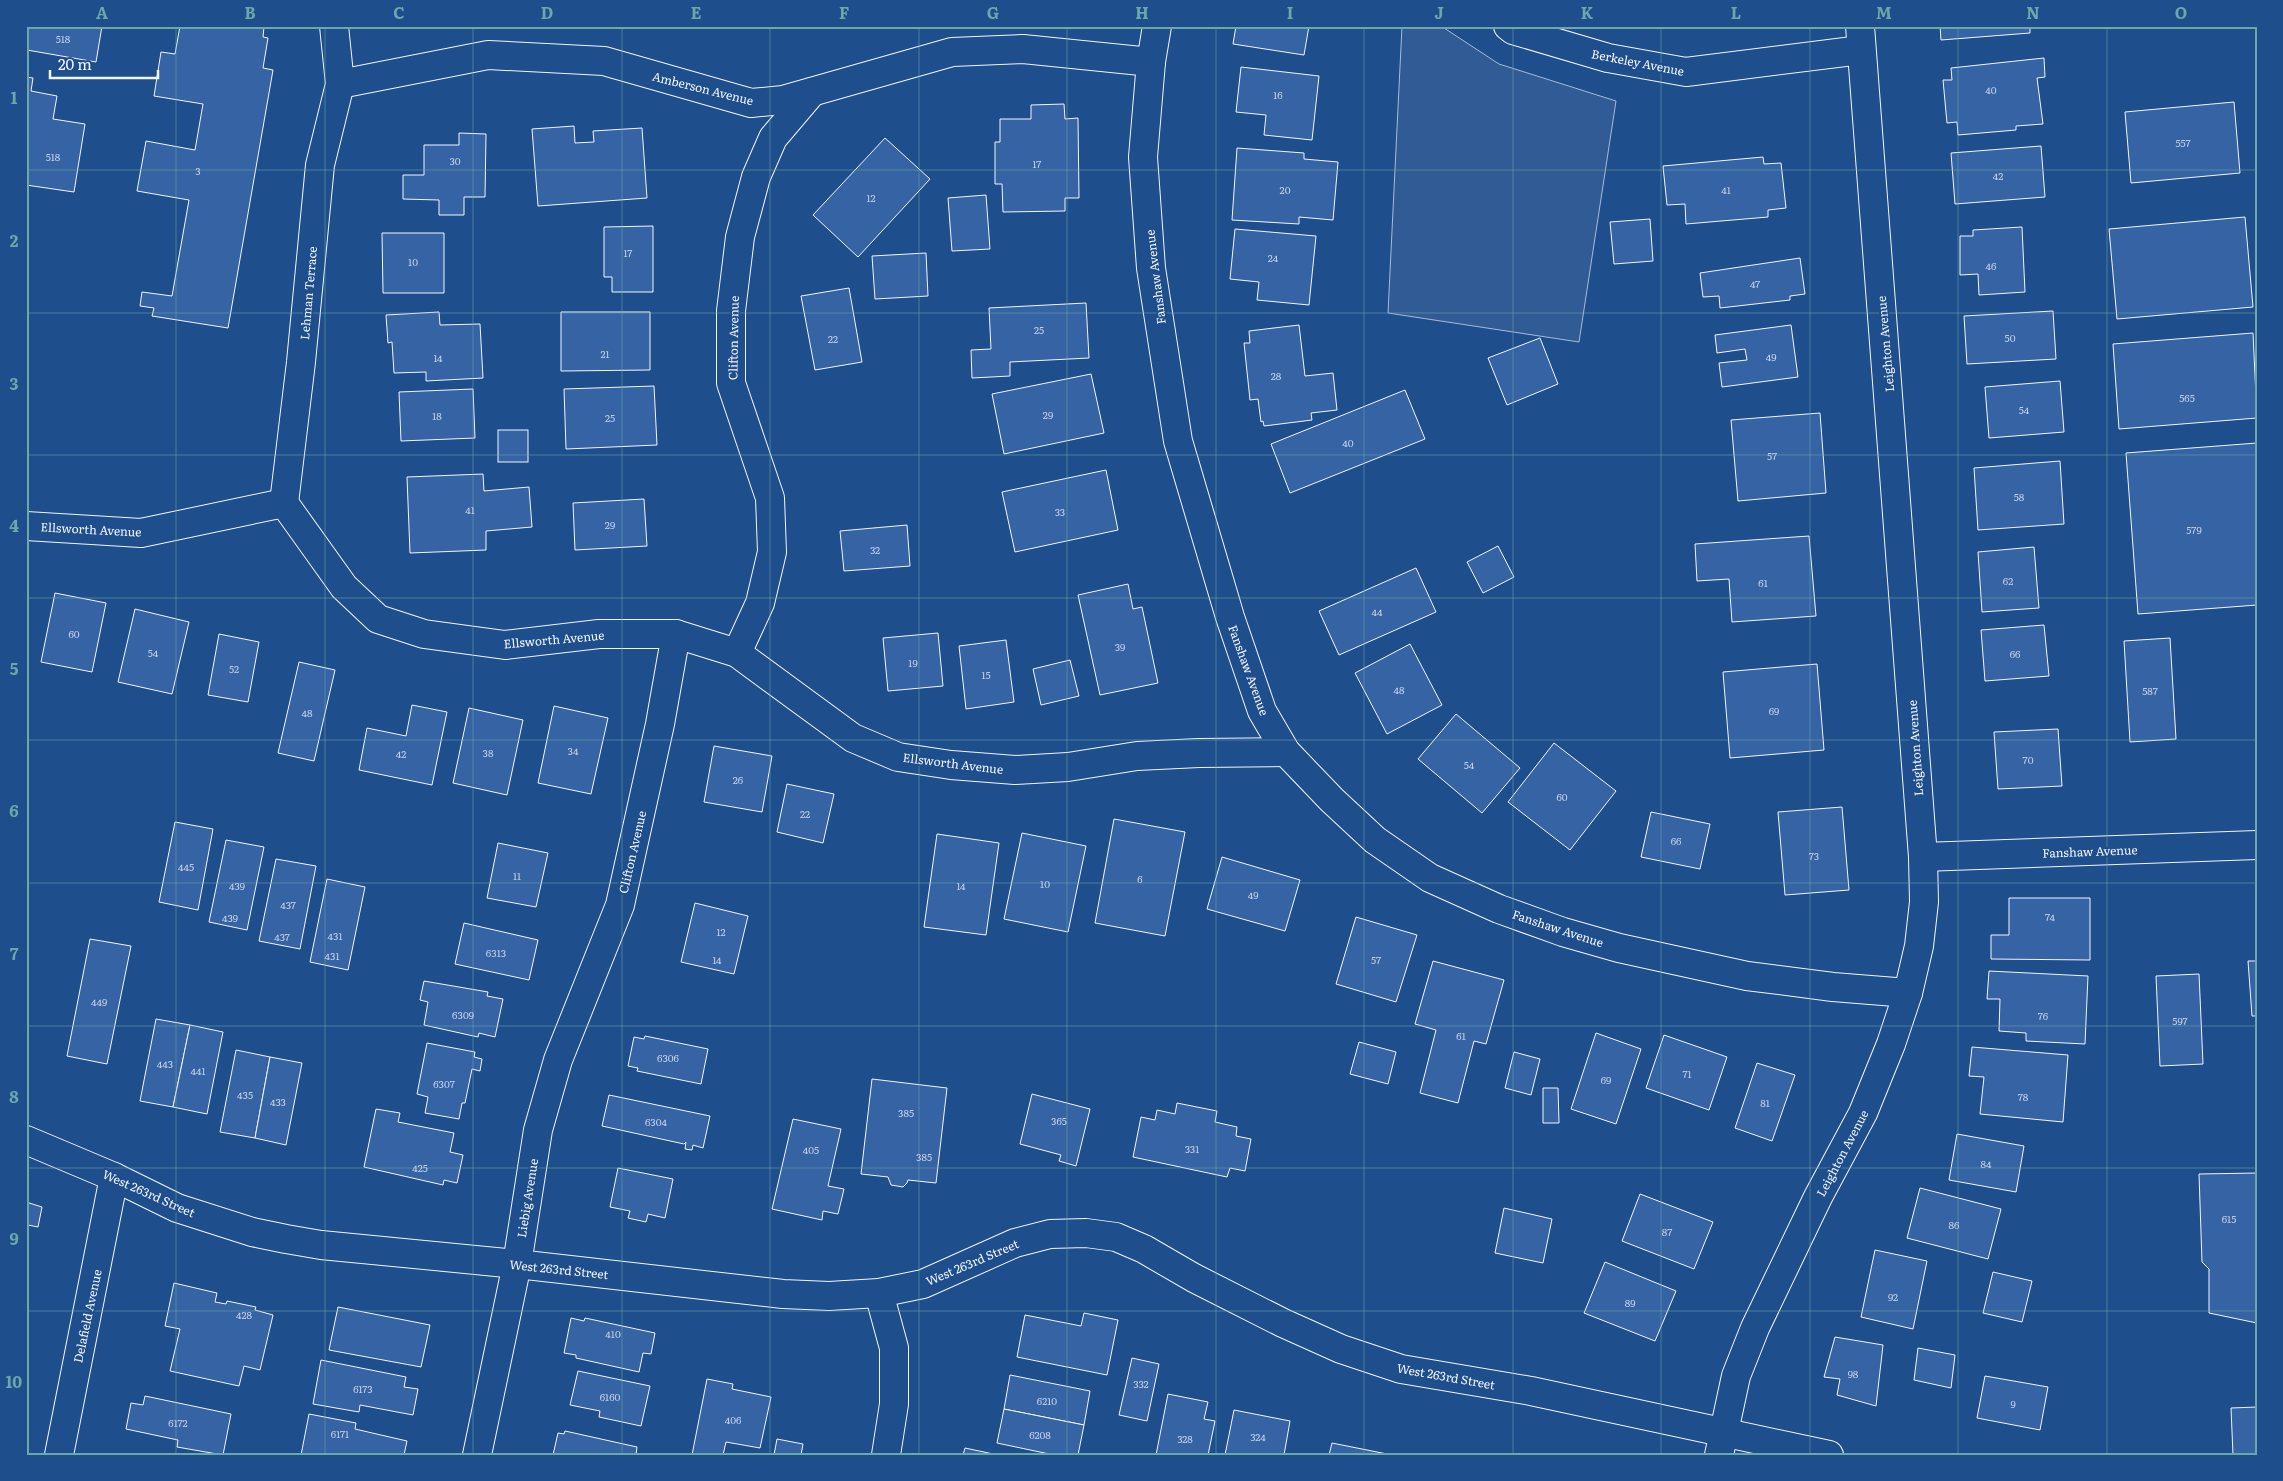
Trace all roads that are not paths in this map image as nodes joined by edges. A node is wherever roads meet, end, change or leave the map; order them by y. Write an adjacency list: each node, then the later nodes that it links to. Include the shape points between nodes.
1 (334, 26): 6 (street)
2 (1157, 26): 5 (street, Fanshaw Avenue)
3 (1508, 26): 4 (street, Berkeley Avenue, via 1608,58 1686,72)
4 (1860, 38): 14 (street, Leighton Avenue)
5 (1151, 62): 7 (street, Amberson Avenue, via 1023,49 952,52); 12 (street, Fanshaw Avenue, via 1144,175 1151,268 1178,440 1230,617 1262,711)
6 (340, 84): 7 (street, Amberson Avenue, via 488,55 604,61 751,103 783,100); 8 (street, Lehman Terrace, via 320,165)
7 (812, 92): 11 (street, Clifton Avenue, via 773,138 756,177 740,238 731,310 731,383 770,498 772,552 760,603)
8 (284, 504): 9 (street, Ellsworth Avenue, via 142,533); 10 (street, Ellsworth Avenue, via 344,587 378,619 424,634 504,645 599,634)
9 (26, 526)
10 (676, 634): 11 (street, Ellsworth Avenue); 16 (street, Clifton Avenue, via 620,906)
11 (737, 652): 12 (street, Ellsworth Avenue, via 853,738 898,757 1015,770 1137,756)
12 (1286, 752): 15 (street, Fanshaw Avenue, via 1375,840 1430,878 1499,909 1619,948 1747,976)
13 (2257, 845): 14 (street, Fanshaw Avenue)
14 (1923, 857): 15 (street, Leighton Avenue, via 1924,902 1919,946)
15 (1908, 993): 21 (street, Leighton Avenue, via 1863,1113 1818,1197 1755,1328 1736,1376)
16 (558, 1060): 19 (street, Liebig Avenue, via 538,1130)
17 (26, 1140): 18 (street, West 263rd Street)
18 (114, 1177): 19 (street, West 263rd Street, via 178,1208 269,1236 321,1245); 22 (street, Delafield Avenue)
19 (517, 1264): 20 (street, West 263rd Street, via 783,1294); 23 (street, Liebig Avenue)
20 (879, 1293): 21 (street, West 263rd Street, via 923,1284 1032,1238 1086,1233 1116,1237 1283,1323 1341,1349 1401,1369 1532,1390); 24 (street, via 894,1348 894,1404)
21 (1722, 1443): 25 (street, West 263rd Street)
22 (59, 1455)
23 (477, 1455)
24 (886, 1455)
25 (1829, 1455)

